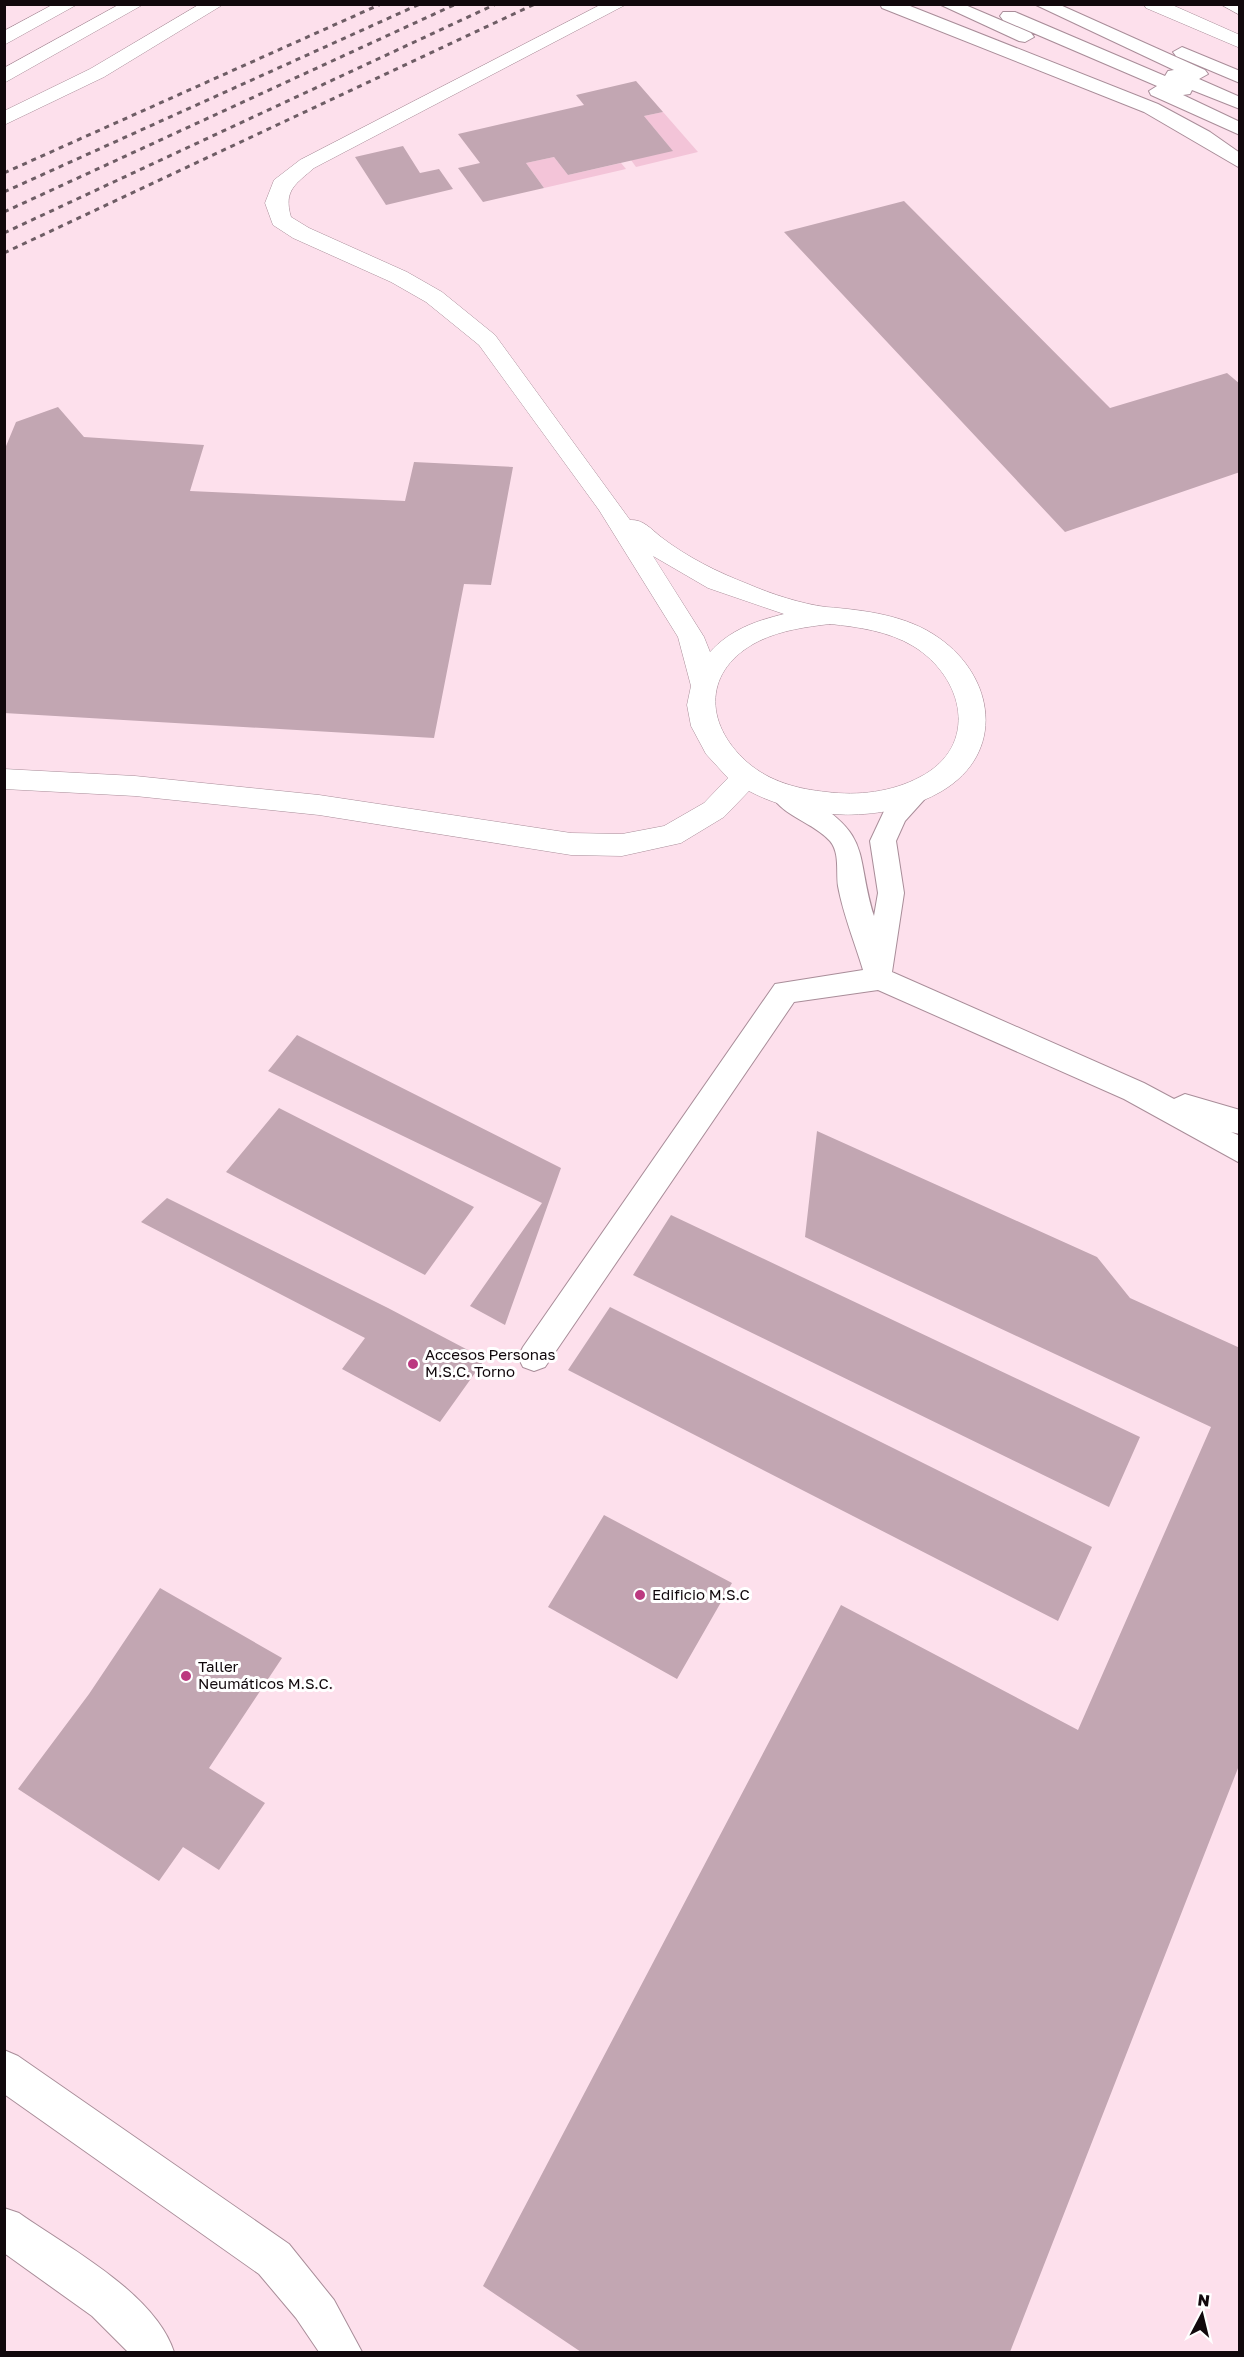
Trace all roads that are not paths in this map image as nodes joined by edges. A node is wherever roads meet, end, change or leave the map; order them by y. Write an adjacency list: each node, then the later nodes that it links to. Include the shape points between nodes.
1 (69, 4): 15 (street)
2 (135, 4): 17 (street)
3 (215, 4): 22 (street, via 98,73)
4 (618, 4): 26 (street, via 307,164 282,185 276,203 281,220 434,297 487,340)
5 (888, 4): 25 (lane, via 1151,108 1203,136)
6 (917, 4): 24 (lane, via 1190,114)
7 (947, 4): 23 (lane, via 1196,107)
8 (981, 4): 21 (lane)
9 (1011, 4): 20 (lane)
10 (1042, 4): 19 (lane)
11 (1075, 4): 18 (lane)
12 (1153, 4): 16 (street)
13 (1229, 4): 14 (street)
14 (1239, 9)
15 (4, 39)
16 (1239, 42)
17 (4, 77)
18 (1239, 78)
19 (1239, 92)
20 (1239, 104)
21 (1239, 117)
22 (4, 118)
23 (1239, 129)
24 (1239, 146)
25 (1239, 162)
26 (609, 506): 27 (street, via 656,548 686,568 784,606); 28 (street, via 691,637)
27 (830, 615): 28 (street, via 787,620 748,634 720,657); 31 (street, via 872,620 912,633 944,655 966,682 974,712 970,742 951,770)
28 (704, 686): 29 (street, via 702,718 716,749)
29 (746, 777): 30 (street, via 714,810 671,835 622,845 571,844 319,805 135,786); 32 (street)
30 (4, 779)
31 (919, 791): 32 (street, via 867,804 832,805); 33 (lane, via 894,816 883,841 891,893)
32 (785, 796): 33 (lane, via 818,816 842,837 850,857 852,887)
33 (880, 979): 34 (lane); 37 (lane, via 784,992)
34 (1134, 1092): 35 (lane); 36 (lane)
35 (1239, 1122)
36 (1239, 1151)
37 (534, 1357)
38 (4, 2070): 41 (lane, via 274,2259 303,2291)
39 (4, 2228): 40 (lane, via 92,2291 143,2334)
40 (153, 2352)
41 (341, 2352)

